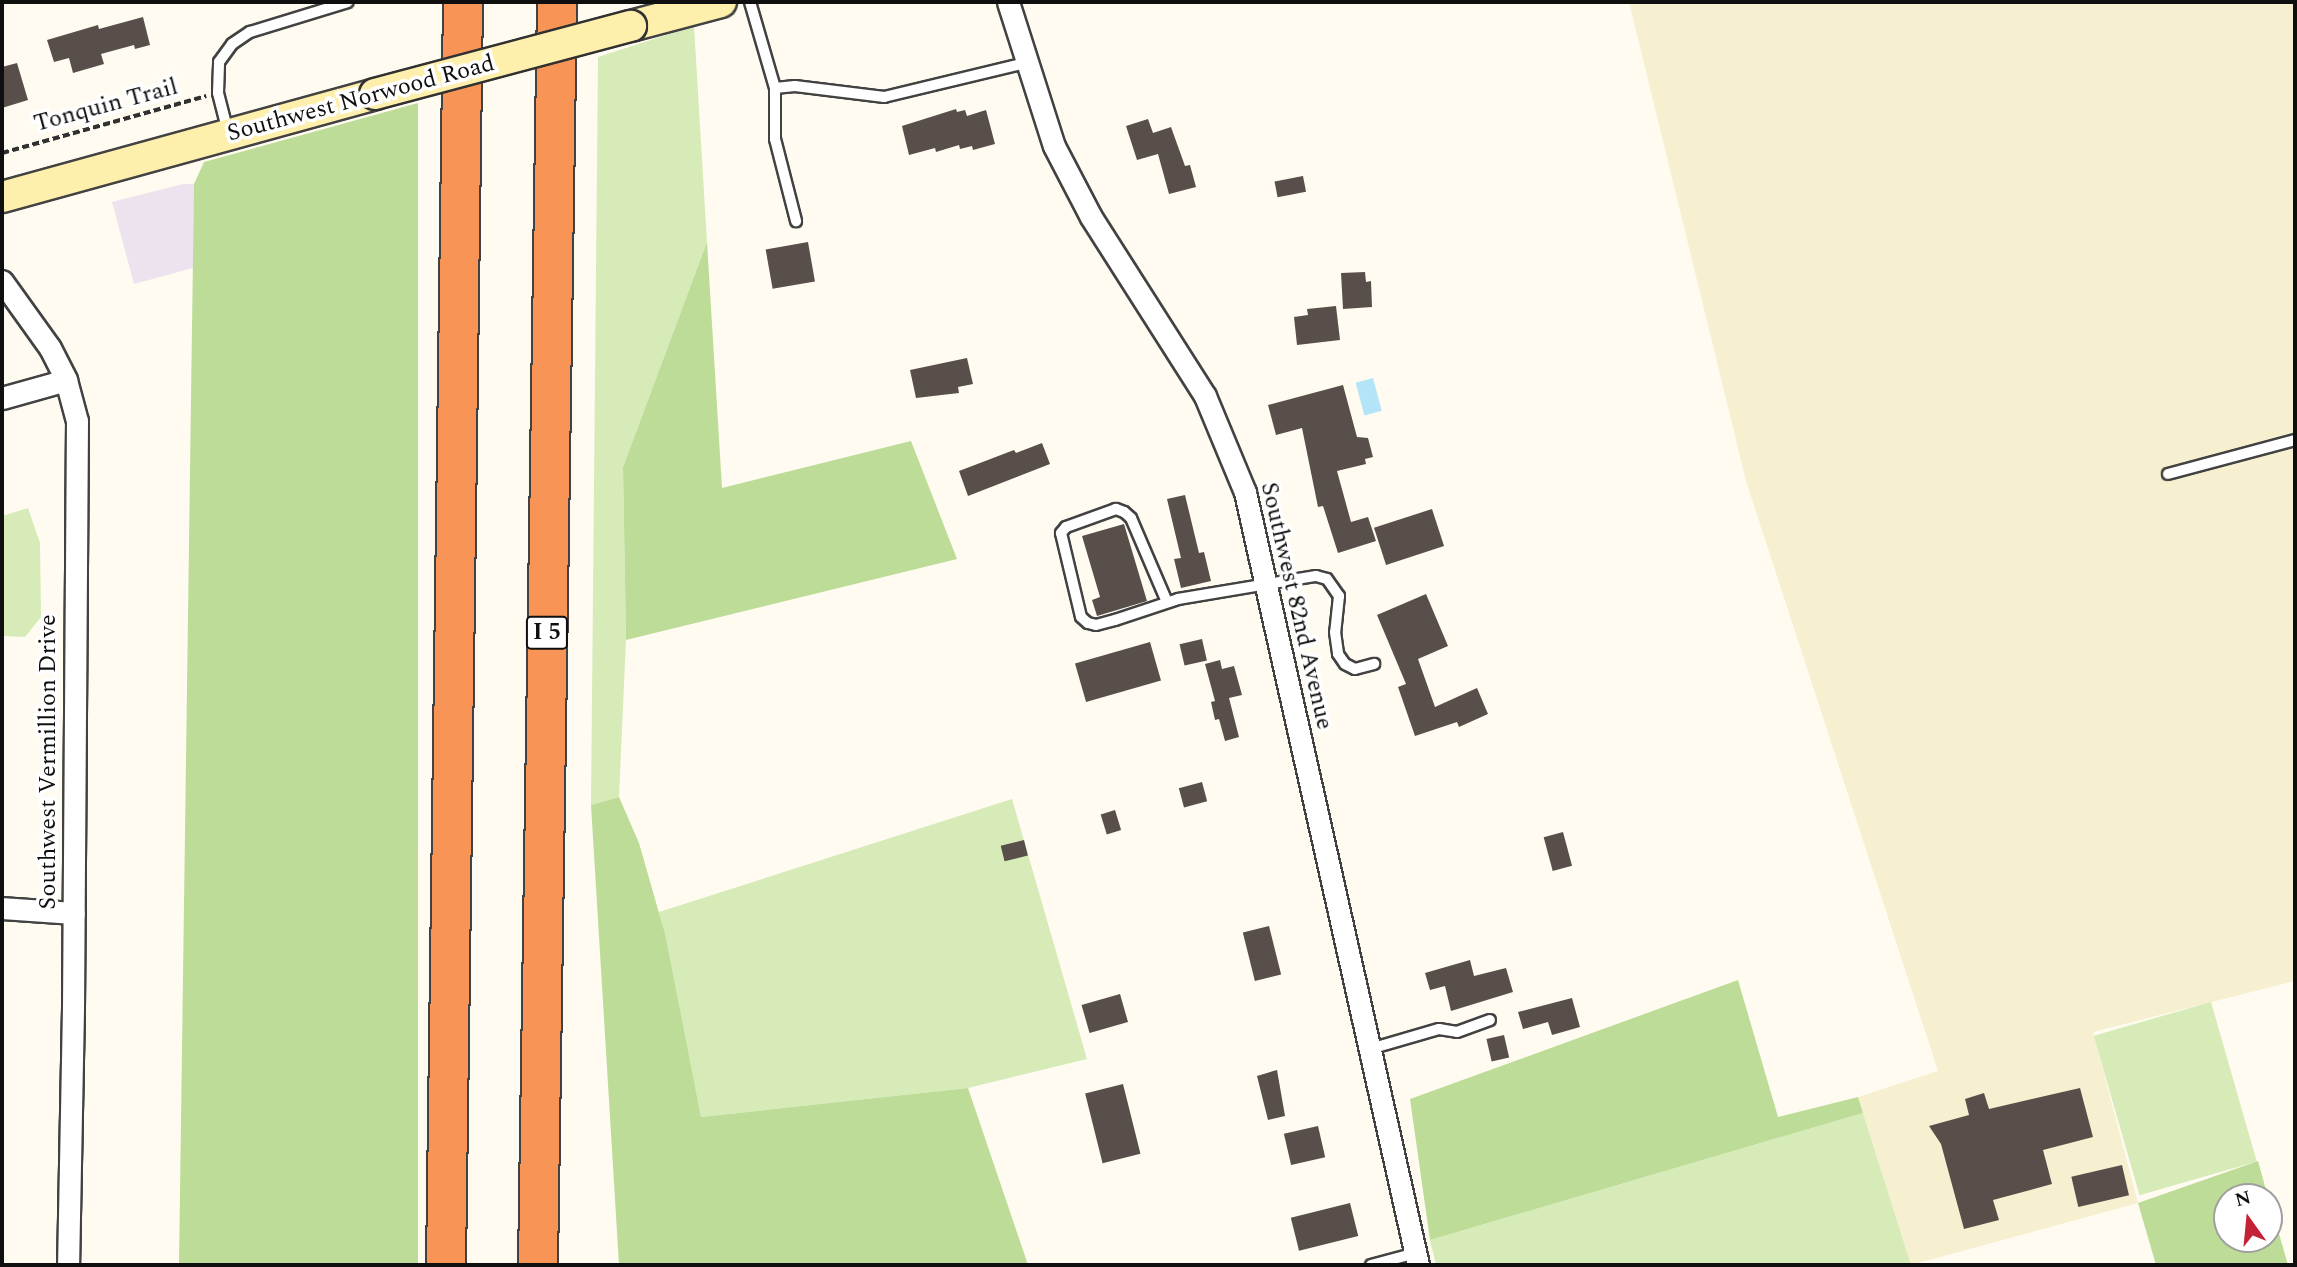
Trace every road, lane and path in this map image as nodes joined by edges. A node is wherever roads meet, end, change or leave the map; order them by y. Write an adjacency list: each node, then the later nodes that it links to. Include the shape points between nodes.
1 (348, 2): 9 (lane, via 250,32 232,44 219,62)
2 (463, 2): 28 (highway)
3 (557, 2): 29 (highway, I 5)
4 (721, 2): 10 (street, Southwest Norwood Road, bridge)
5 (750, 2): 8 (lane)
6 (1008, 2): 7 (street, Southwest 82nd Avenue)
7 (1026, 63): 8 (lane, via 884,97 795,86); 19 (street, Southwest 82nd Avenue, via 1054,146 1091,217 1205,396 1245,492)
8 (775, 88): 13 (lane, via 775,139)
9 (219, 93): 10 (lane); 11 (path, Tonquin Trail)
10 (228, 135): 12 (street, Southwest Norwood Road)
11 (2, 153)
12 (2, 197)
13 (796, 221)
14 (2, 281): 15 (street, Southwest Vermillion Drive, via 50,348)
15 (66, 380): 16 (street); 23 (street, Southwest Vermillion Drive, via 78,446)
16 (2, 398)
17 (2295, 440): 18 (lane)
18 (2168, 474)
19 (1265, 582): 20 (lane); 21 (lane, via 1316,576 1327,579 1339,596 1338,654 1355,669); 25 (street, Southwest 82nd Avenue)
20 (1167, 602): 20 (lane, via 1106,623 1088,623 1081,617 1061,533 1116,509 1124,512 1131,518)
21 (1374, 664)
22 (2, 908): 23 (street)
23 (74, 913): 27 (street, Southwest Vermillion Drive)
24 (1490, 1020): 25 (lane, via 1457,1032 1439,1029)
25 (1370, 1049): 26 (street, Southwest 82nd Avenue)
26 (1417, 1259): 30 (lane)
27 (68, 1265)
28 (446, 1265)
29 (538, 1265)
30 (1371, 1265)

